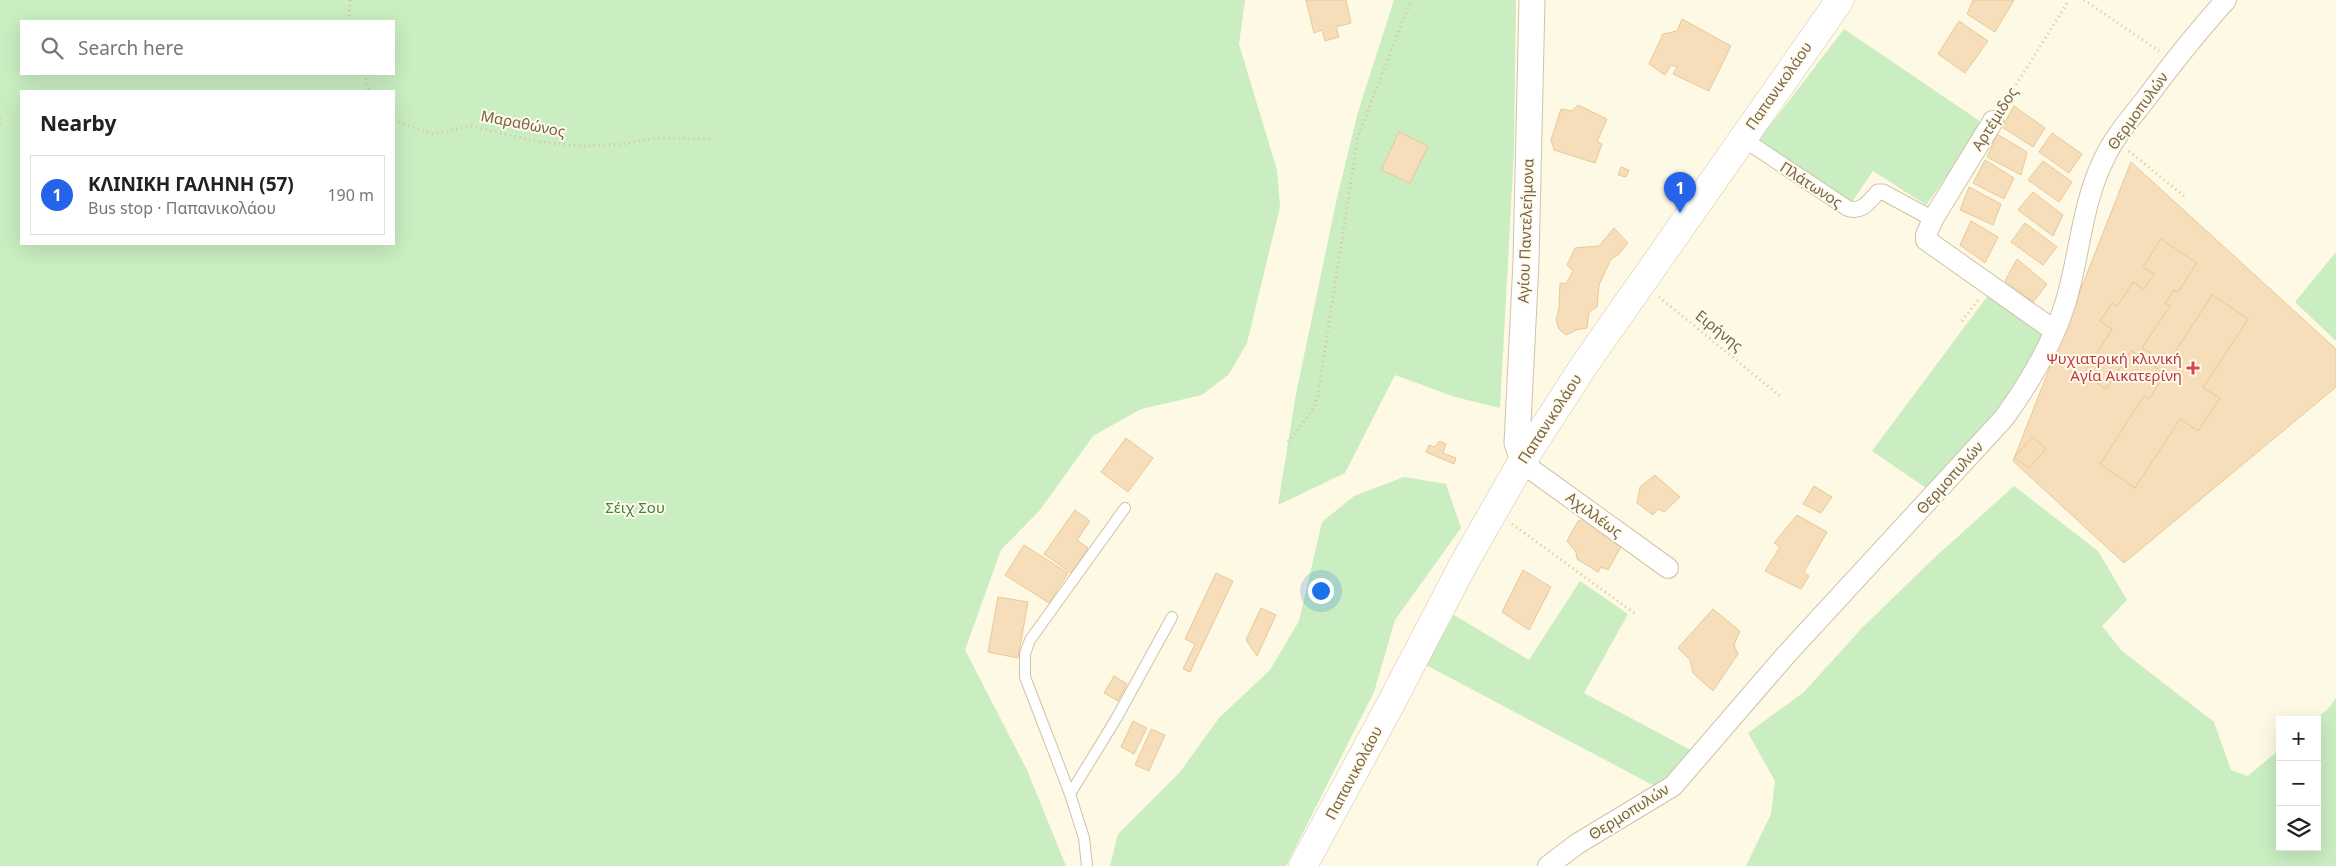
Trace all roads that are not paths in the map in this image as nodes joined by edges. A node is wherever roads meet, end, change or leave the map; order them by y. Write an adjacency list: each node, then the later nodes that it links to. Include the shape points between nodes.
1 (1532, 0): 8 (street, Αγίου Παντελεήμονα, via 1526,262 1517,436)
2 (1840, 0): 5 (main road, Παπανικολάου)
3 (2226, 0): 7 (street, Θερμοπυλών, via 2199,29 2104,158 2092,187 2066,301)
4 (1993, 121): 6 (street, Αρτέμιδος)
5 (1742, 138): 6 (street, Πλάτωνος, via 1847,208 1858,210 1878,192 1883,192); 8 (main road, Παπανικολάου)
6 (1933, 219): 7 (street, Αρτέμιδος, via 1926,240)
7 (2055, 331): 15 (street, Θερμοπυλών, via 2029,384 2004,418 1785,656 1673,786 1577,844)
8 (1522, 460): 10 (street, Αχιλλέως); 14 (main road, Παπανικολάου)
9 (1125, 508): 12 (lane, via 1030,640 1025,654 1025,677)
10 (1668, 568)
11 (1172, 617): 12 (lane)
12 (1070, 794): 13 (lane, via 1084,838)
13 (1087, 866)
14 (1303, 866)
15 (1548, 866)

